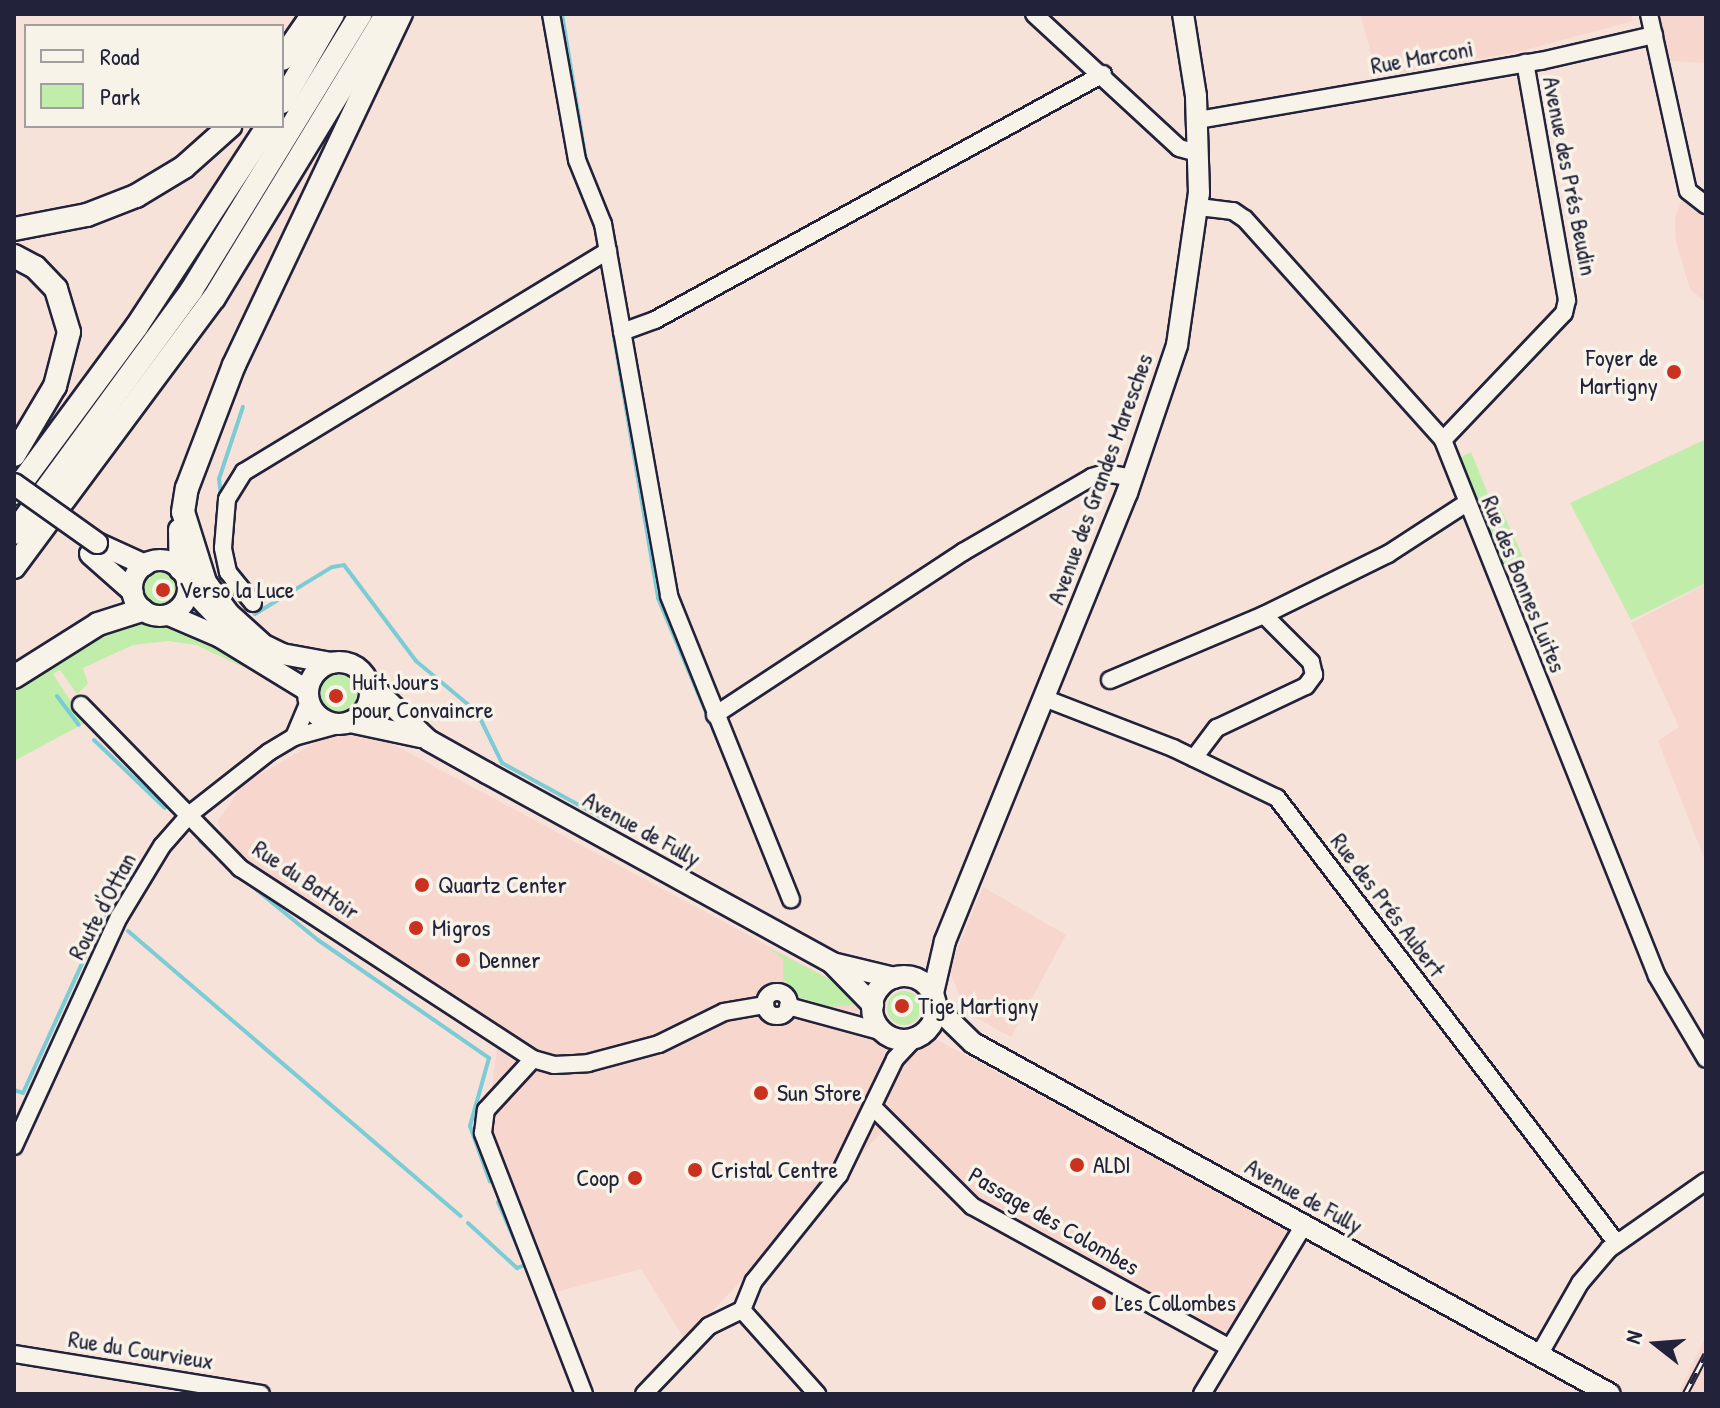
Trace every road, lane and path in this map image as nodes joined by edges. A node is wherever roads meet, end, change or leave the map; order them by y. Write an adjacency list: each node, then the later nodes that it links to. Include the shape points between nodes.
1 (313, 14): 11 (highway)
2 (333, 14): 14 (highway)
3 (361, 14): 33 (highway, via 191,291)
4 (386, 14): 36 (highway, via 214,298)
5 (401, 14): 32 (highway, via 230,376 196,462)
6 (551, 14): 22 (street, via 577,160 600,215)
7 (1034, 14): 13 (street)
8 (1183, 14): 15 (main road, Avenue des Grandes Maresches)
9 (1649, 14): 10 (street)
10 (1654, 35): 12 (street, Rue Marconi); 19 (street, via 1688,191 1693,200)
11 (284, 56)
12 (1525, 63): 15 (street, Rue Marconi); 25 (street, Avenue des Prés Beudin, via 1567,300 1558,320)
13 (1103, 74): 18 (street, via 1179,148); 24 (street, via 655,320)
14 (284, 99)
15 (1198, 120): 18 (main road, Avenue des Grandes Maresches)
16 (228, 128): 21 (highway, via 184,167 136,196 87,215)
17 (267, 128): 29 (highway, via 137,326)
18 (1198, 153): 20 (main road, Avenue des Grandes Maresches)
19 (1706, 205)
20 (1199, 207): 25 (street, Rue des Bonnes Luites, via 1233,211 1245,219); 27 (main road, Avenue des Grandes Maresches, via 1177,345)
21 (14, 229)
22 (608, 251): 24 (street); 39 (street, via 244,472 227,499 223,548 232,579)
23 (14, 256): 26 (highway, via 35,267 56,289 69,332 55,386)
24 (622, 332): 50 (street, via 669,596)
25 (1443, 440): 31 (street, Rue des Bonnes Luites)
26 (14, 455)
27 (1133, 478): 48 (main road, Avenue des Grandes Maresches); 50 (street, via 1105,473 1092,477 963,552)
28 (14, 484): 34 (main road, bridge)
29 (14, 493)
30 (14, 500): 34 (main road)
31 (1465, 504): 41 (street, via 1388,554); 68 (street, Rue des Bonnes Luites, via 1657,976)
32 (183, 512): 37 (highway); 42 (highway, via 205,582 228,614)
33 (14, 533)
34 (93, 548): 35 (main road); 38 (main road)
35 (145, 565): 37 (main road, via 166,561); 38 (main road, via 136,575)
36 (14, 567)
37 (185, 578): 40 (main road, via 183,604); 42 (main road, via 214,618)
38 (138, 601): 40 (main road); 44 (highway)
39 (253, 603)
40 (169, 615): 47 (main road, via 220,637)
41 (1264, 615): 45 (street); 54 (street, via 1311,662 1314,675 1306,686 1217,728)
42 (260, 643): 43 (main road, via 298,659)
43 (331, 663): 46 (main road, via 351,665); 47 (main road, via 315,674)
44 (14, 677)
45 (1110, 680)
46 (368, 682): 51 (main road, via 367,706); 53 (main road, Avenue de Fully)
47 (309, 696): 51 (main road, via 322,719); 52 (street)
48 (1044, 698): 54 (street, Rue des Prés Aubert); 57 (main road, Avenue des Grandes Maresches)
49 (81, 705): 55 (street, Rue du Battoir)
50 (715, 715): 56 (street)
51 (346, 723): 52 (street, Route d'Ottan); 53 (main road, Avenue de Fully)
52 (294, 737): 55 (street, Route d'Ottan)
53 (428, 740): 58 (main road, Avenue de Fully)
54 (1194, 758): 73 (street, Rue des Prés Aubert, via 1277,798)
55 (190, 814): 66 (street, Rue du Battoir, via 240,868); 70 (street, Route d'Ottan, via 131,893)
56 (791, 899)
57 (945, 941): 59 (main road, Avenue des Grandes Maresches); 60 (main road, Avenue des Grandes Maresches)
58 (832, 963): 59 (main road, Avenue de Fully); 61 (main road, Avenue de Fully)
59 (899, 977): 60 (main road, via 923,982); 61 (main road, via 879,988)
60 (935, 1000): 64 (main road, via 933,1024); 65 (main road, Avenue de Fully)
61 (872, 1006): 62 (street); 63 (main road)
62 (838, 1018): 63 (street); 66 (street, via 788,1006 776,1016 765,1005 724,1012 668,1040 607,1058 567,1066)
63 (885, 1034): 64 (main road); 67 (street)
64 (917, 1038): 65 (main road, Avenue de Fully); 67 (street)
65 (973, 1043): 72 (main road, Avenue de Fully)
66 (533, 1059): 79 (street, via 486,1110 483,1133)
67 (895, 1059): 69 (street)
68 (1706, 1059)
69 (875, 1109): 74 (street, via 828,1192 754,1281); 75 (street, Passage des Colombes, via 972,1206)
70 (14, 1146)
71 (1706, 1181): 73 (street)
72 (1304, 1225): 75 (street); 77 (main road, Avenue de Fully)
73 (1616, 1242): 77 (street, via 1580,1283)
74 (742, 1310): 80 (street, via 709,1326); 81 (street)
75 (1230, 1348): 82 (street)
76 (14, 1354): 78 (street, Rue du Courvieux)
77 (1539, 1355): 83 (main road, Avenue de Fully)
78 (261, 1394)
79 (584, 1394)
80 (644, 1394)
81 (817, 1394)
82 (1202, 1394)
83 (1610, 1394)

